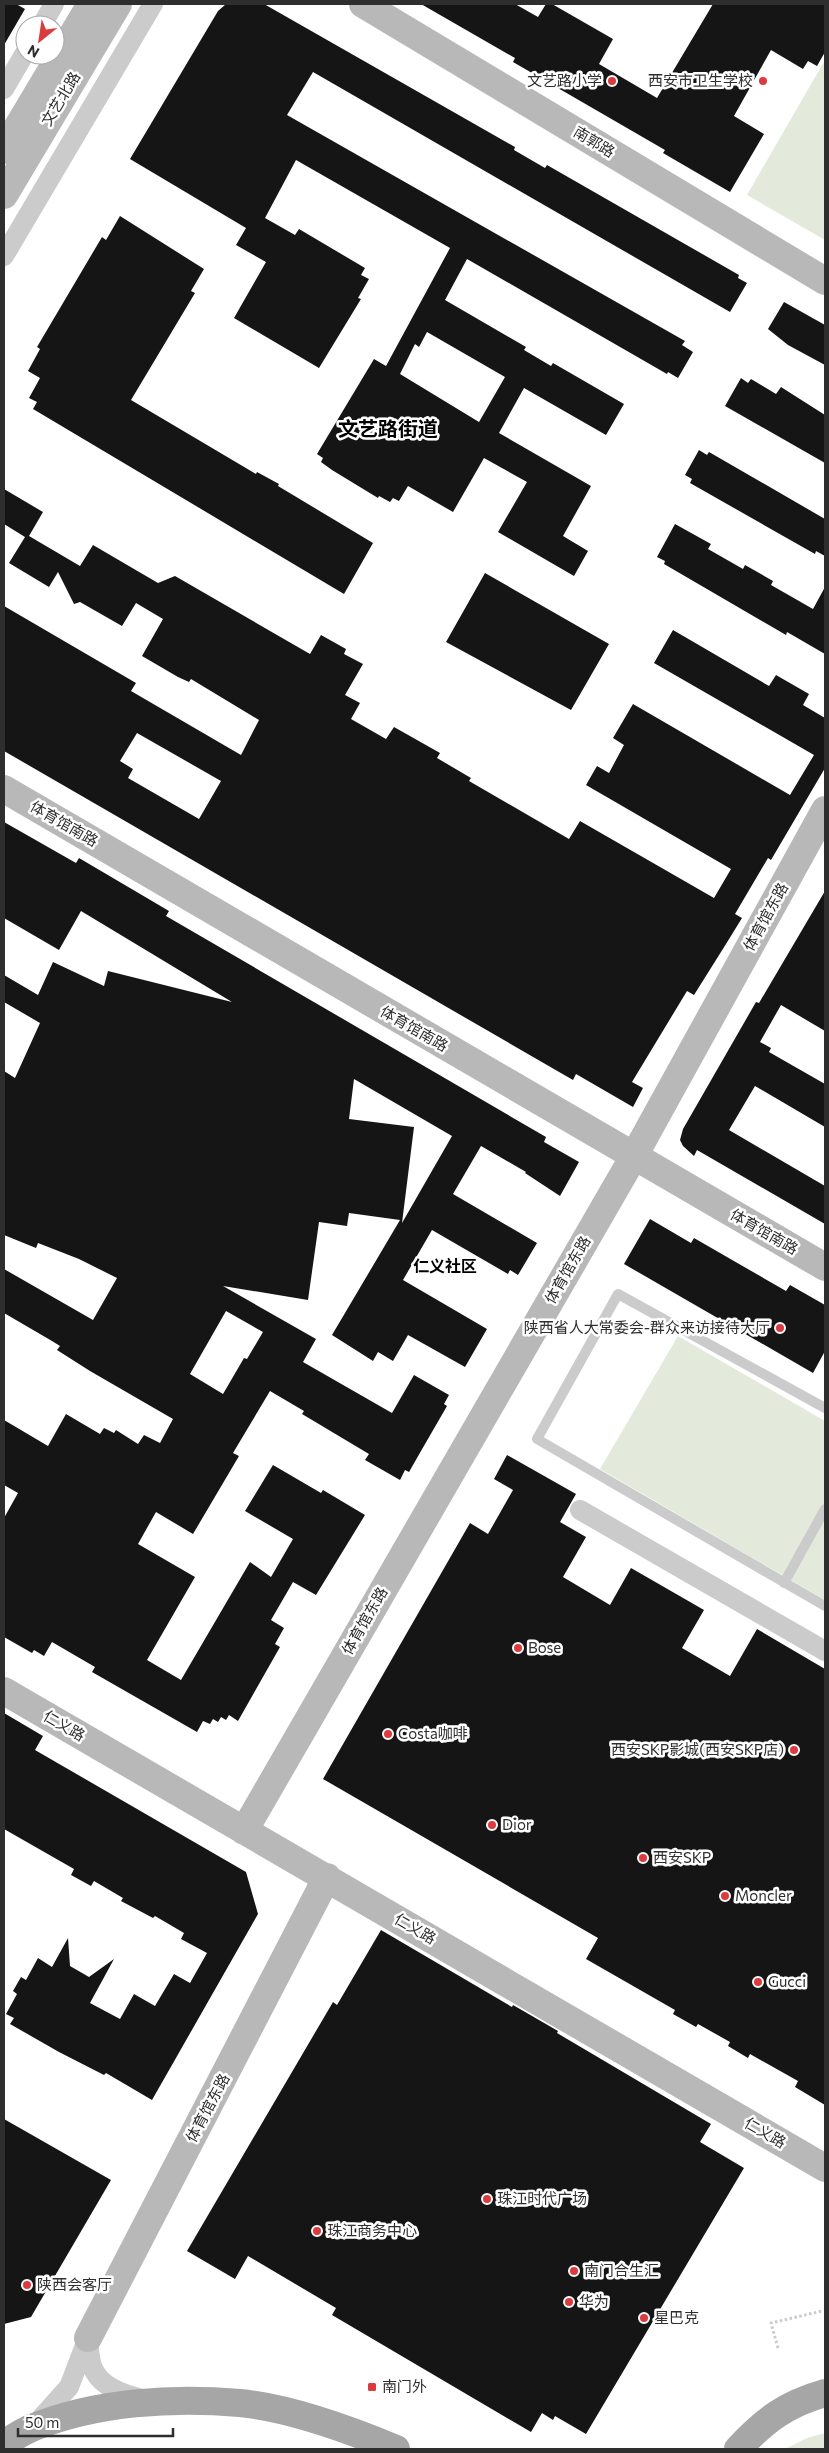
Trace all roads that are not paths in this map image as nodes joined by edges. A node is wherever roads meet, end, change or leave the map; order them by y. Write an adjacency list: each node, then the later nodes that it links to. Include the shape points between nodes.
1 (54, 4): 6 (street)
2 (91, 4): 9 (street, 文艺北路)
3 (118, 4): 10 (street, 文艺北路)
4 (154, 4): 11 (street)
5 (363, 4): 12 (street, 南郭路)
6 (48, 15)
7 (18, 65): 8 (street)
8 (4, 89)
9 (4, 150)
10 (4, 195)
11 (4, 256)
12 (825, 281)
13 (4, 789): 15 (street, 体育馆南路)
14 (825, 810): 15 (street, 体育馆东路)
15 (634, 1156): 16 (street, 体育馆南路); 24 (street, 体育馆东路)
16 (825, 1266)
17 (825, 1408): 20 (lane, via 618,1294 537,1439)
18 (825, 1509): 20 (lane)
19 (580, 1510): 22 (street)
20 (784, 1583): 21 (lane)
21 (825, 1606)
22 (825, 1651)
23 (4, 1691): 24 (street, 仁义路)
24 (244, 1830): 25 (street, 仁义路)
25 (327, 1877): 26 (street, 仁义路); 27 (street, 体育馆东路)
26 (825, 2168)
27 (88, 2338): 29 (street, via 92,2367 100,2379 134,2397); 30 (street, via 69,2387)
28 (825, 2393): 33 (main road, via 799,2400 761,2424)
29 (161, 2402): 30 (main road, via 82,2412); 32 (main road, via 241,2404 296,2415 345,2429)
30 (33, 2428): 31 (main road)
31 (4, 2444)
32 (396, 2449)
33 (738, 2449)

